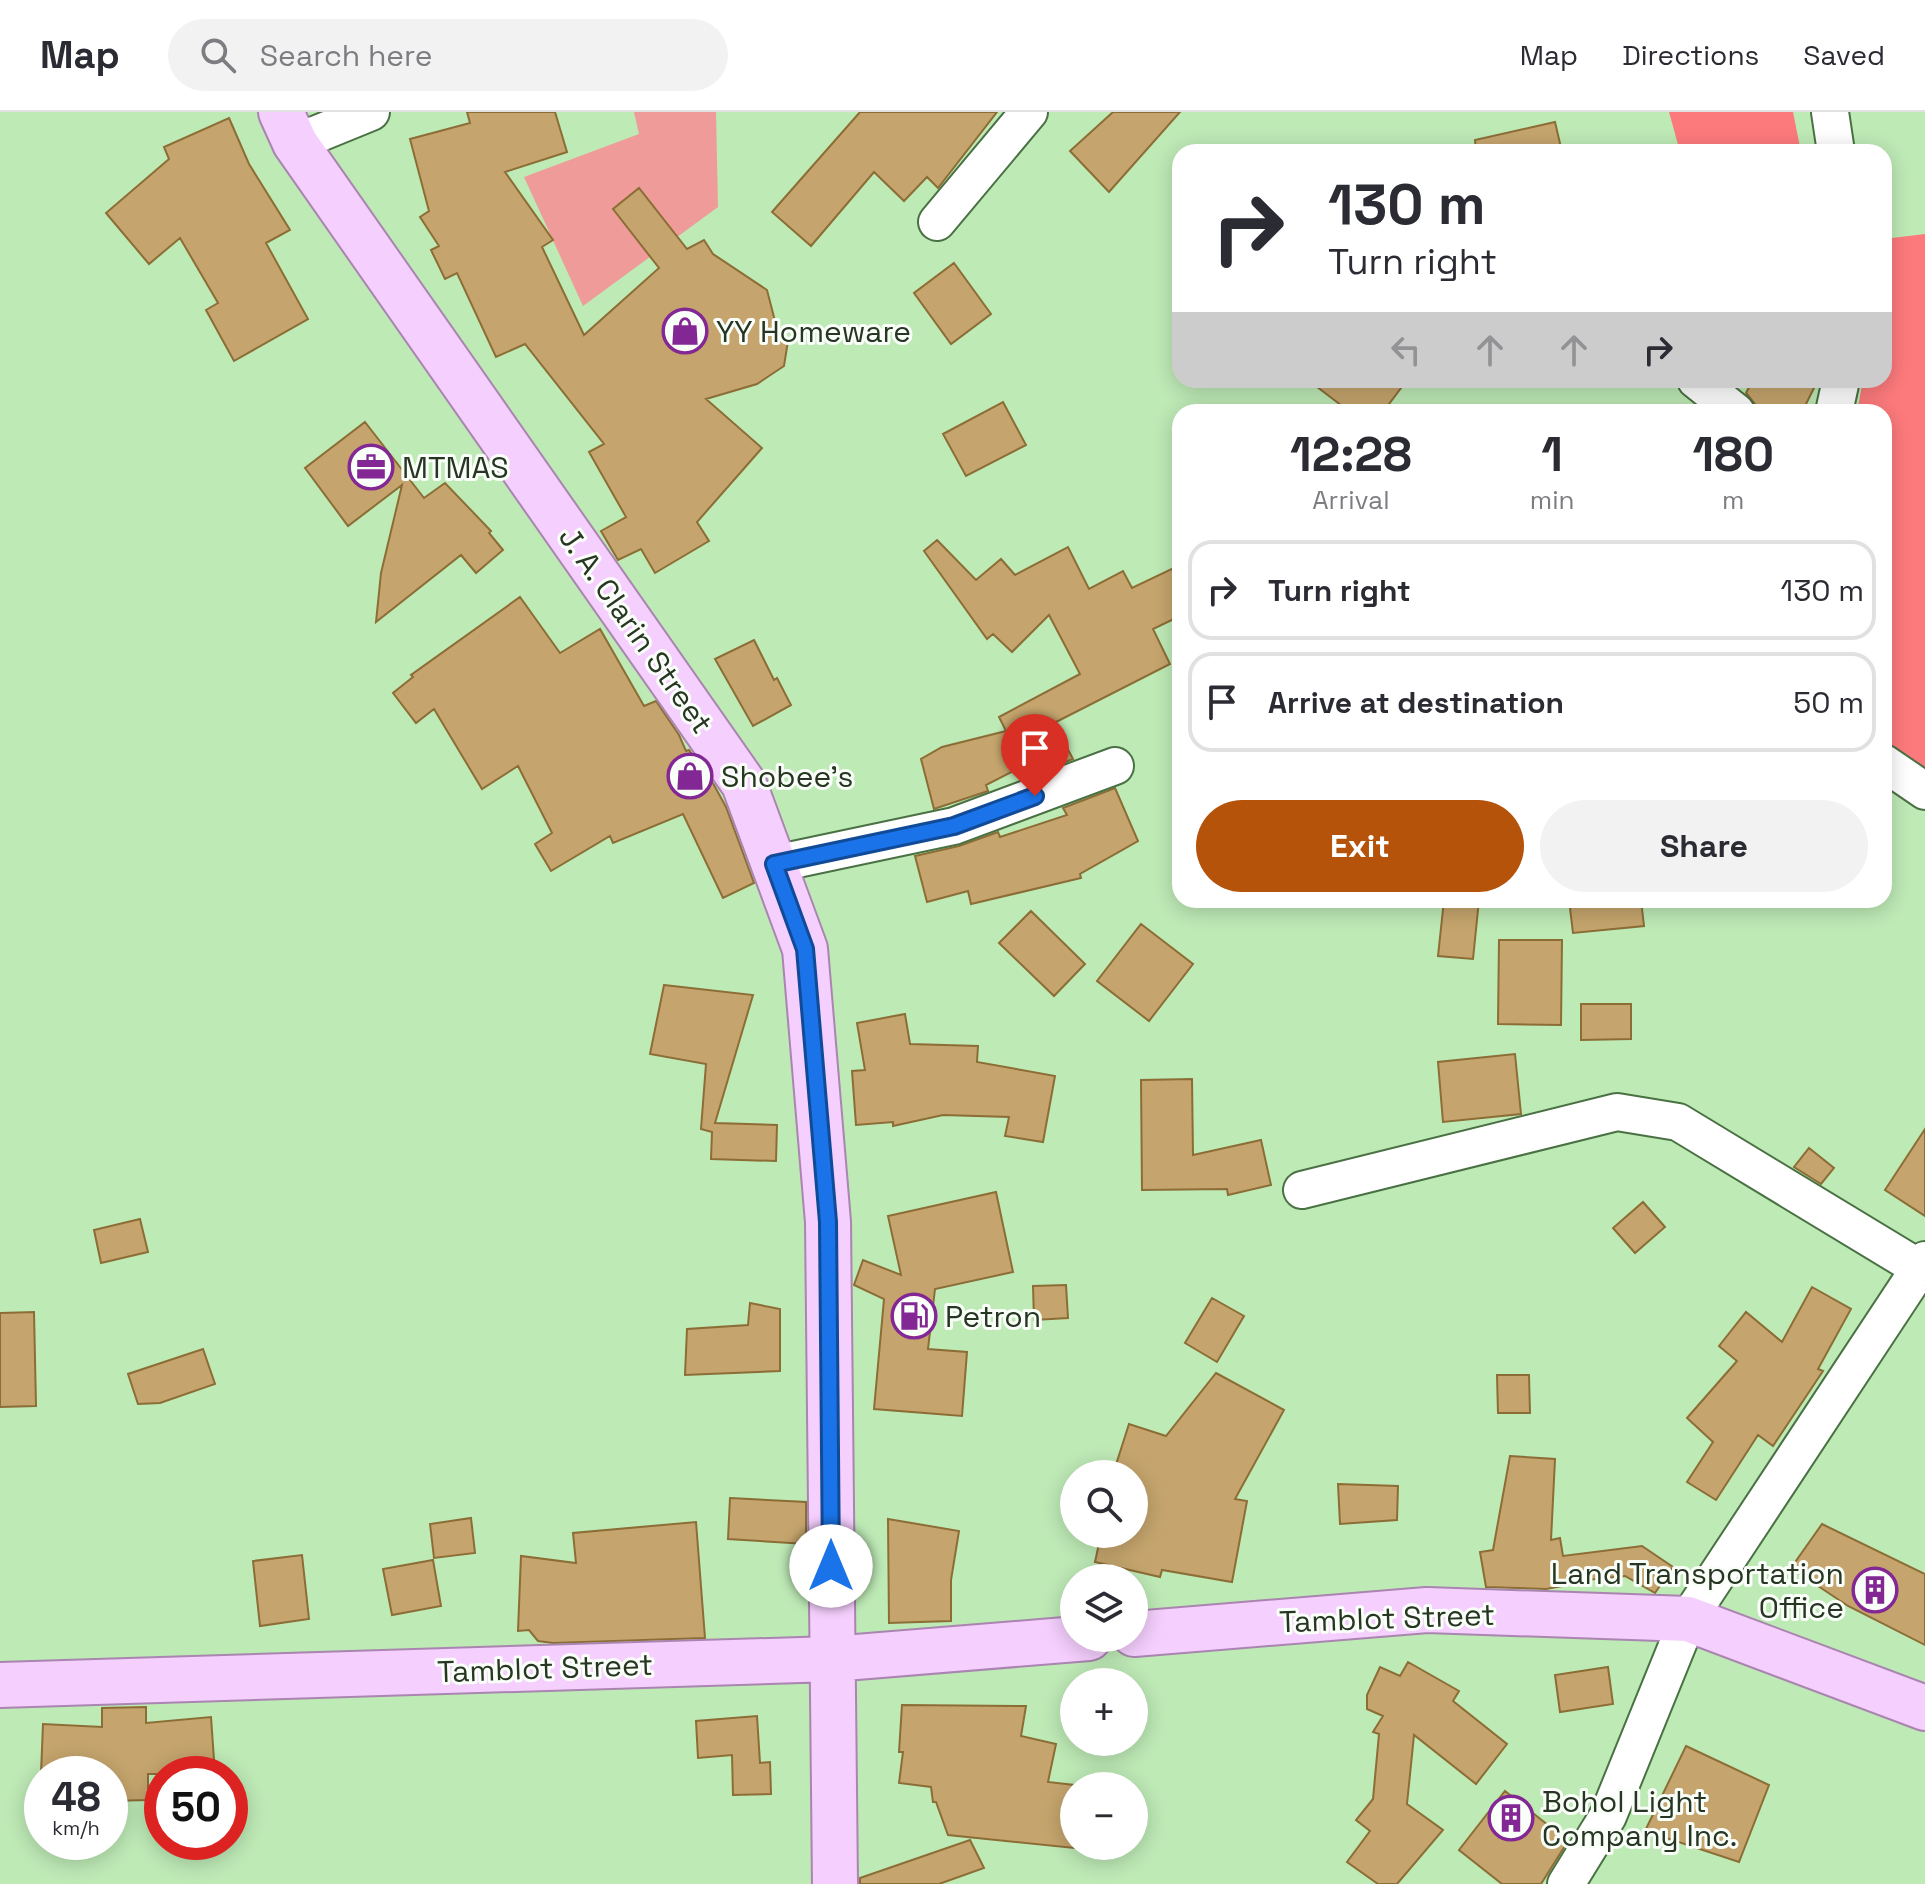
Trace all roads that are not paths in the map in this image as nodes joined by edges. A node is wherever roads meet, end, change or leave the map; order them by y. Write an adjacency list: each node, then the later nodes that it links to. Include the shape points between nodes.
1 (371, 112): 4 (street)
2 (1029, 112): 6 (street)
3 (1830, 112): 5 (street)
4 (288, 128): 12 (main road, J. A. Clarin Street, via 744,784)
5 (1835, 144)
6 (937, 222)
7 (1706, 388): 8 (street)
8 (1726, 404)
9 (1115, 766): 12 (street, via 954,826)
10 (1892, 768): 11 (street)
11 (1925, 791)
12 (774, 864): 18 (main road, J. A. Clarin Street, via 805,949 828,1222)
13 (1302, 1190): 14 (street, via 1617,1112 1678,1122)
14 (1922, 1264): 15 (street)
15 (1688, 1619): 16 (main road, Tamblot Street, via 1427,1610); 20 (main road, Tamblot Street); 22 (street, via 1608,1816)
16 (1148, 1633)
17 (1060, 1640): 18 (main road, Tamblot Street)
18 (832, 1659): 19 (main road, Tamblot Street); 21 (main road, J. A. Clarin Street)
19 (0, 1685)
20 (1925, 1708)
21 (835, 1884)
22 (1566, 1884)

